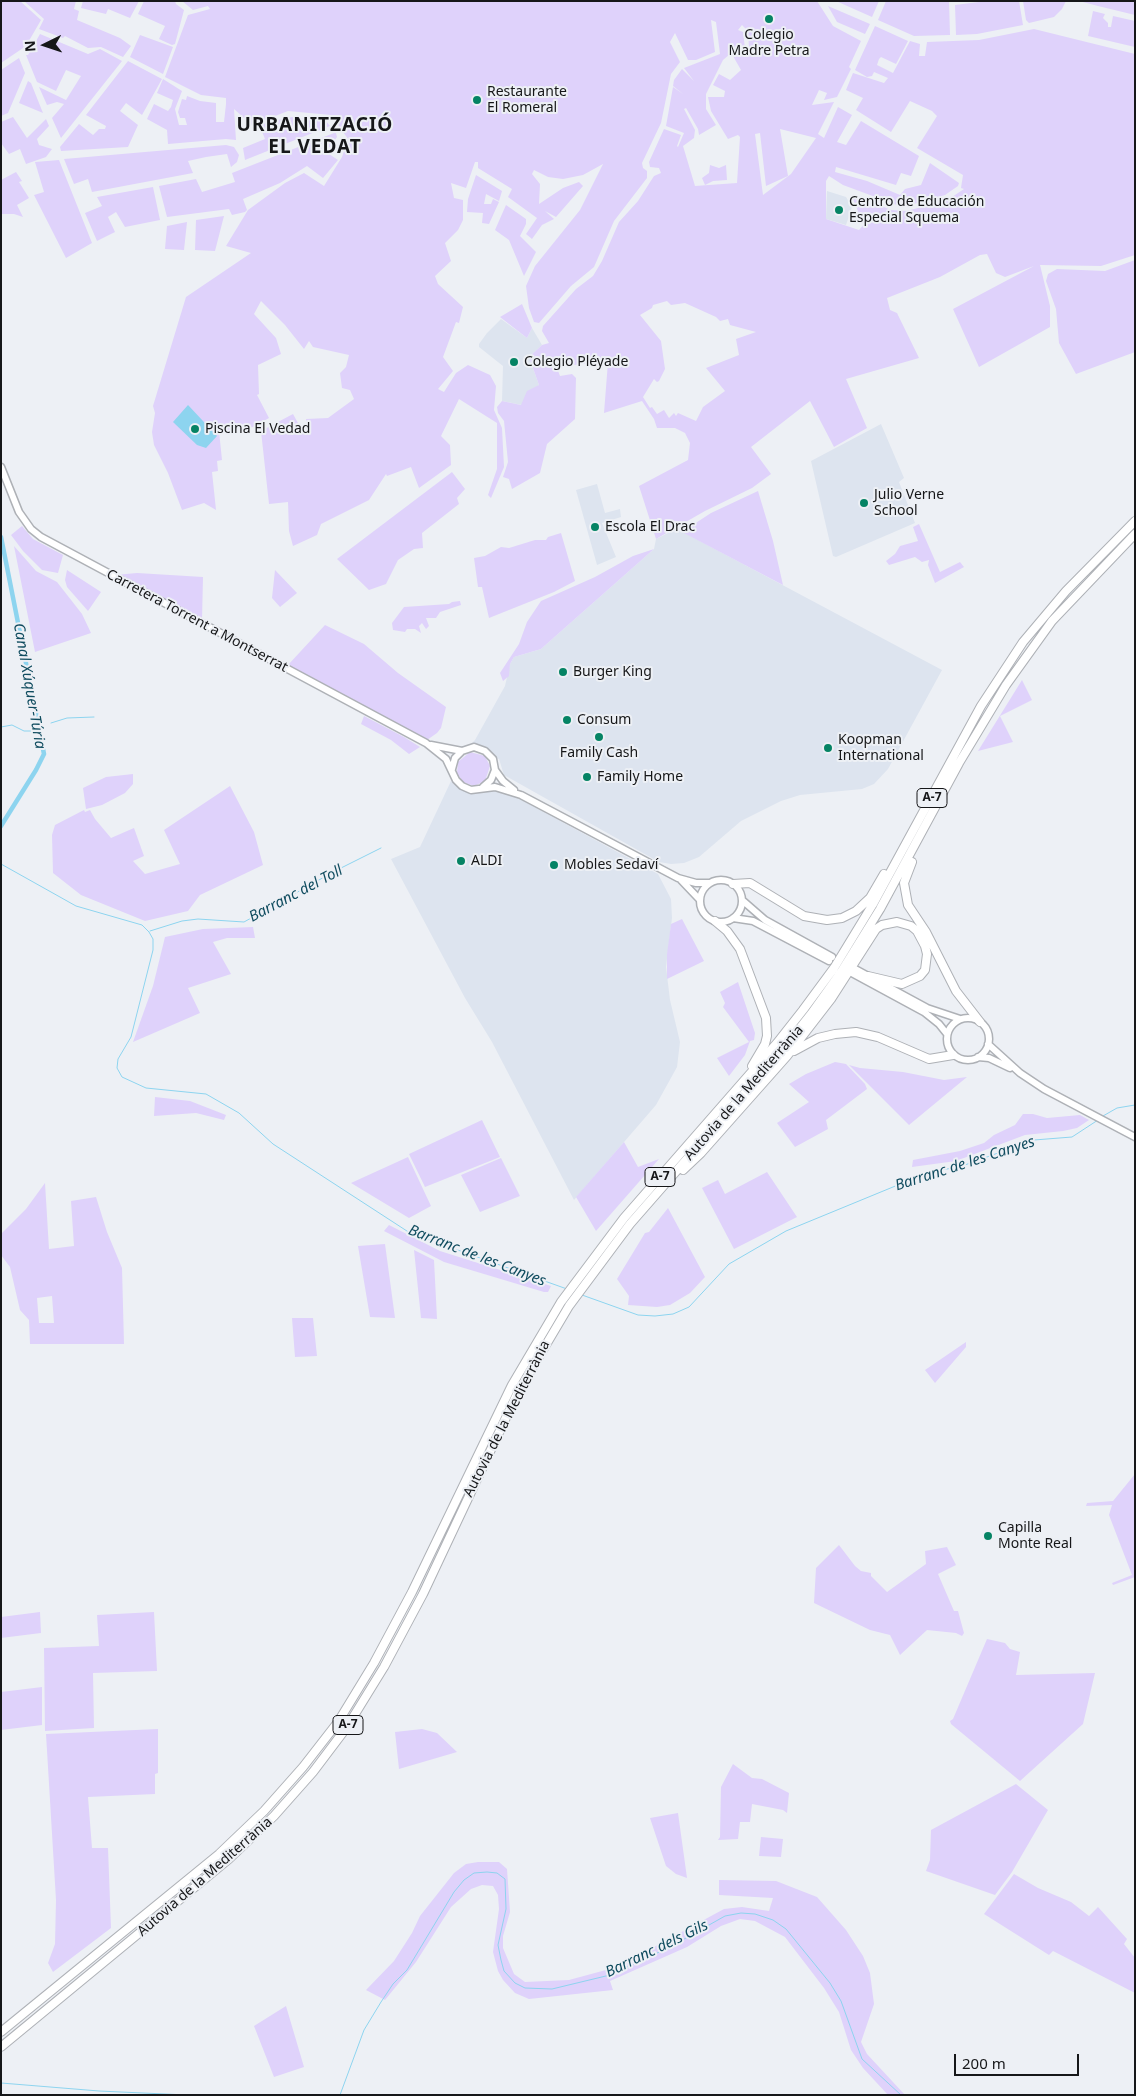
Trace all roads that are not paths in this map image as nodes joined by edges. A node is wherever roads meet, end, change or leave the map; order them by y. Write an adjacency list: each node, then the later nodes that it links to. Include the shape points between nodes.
1 (1, 467): 4 (main road, Carretera Torrent a Montserrat, via 19,512 42,537)
2 (1135, 521): 10 (highway, Autovia de la Mediterrània / A-7, via 1066,591 1023,642 981,706)
3 (1135, 534): 10 (highway, Autovia de la Mediterrània / A-7, via 1074,595 1031,648)
4 (426, 743): 5 (main road); 6 (main road, via 446,759)
5 (462, 751): 6 (main road, via 455,758); 7 (main road, via 474,747 485,751 493,759)
6 (452, 769): 8 (main road, via 462,786 471,790)
7 (495, 770): 8 (main road, via 491,780); 9 (main road)
8 (482, 788): 9 (main road, via 495,787)
9 (521, 795): 11 (main road)
10 (927, 815): 13 (highway, via 911,826 870,898 850,915 827,920 812,918 795,912 755,886); 20 (highway, via 929,828 906,876 905,898 932,942 956,991); 27 (highway, Autovia de la Mediterrània / A-7, via 834,968); 29 (highway, Autovia de la Mediterrània / A-7, via 880,908 816,1007)
11 (678, 878): 12 (main road); 14 (main road)
12 (709, 883): 13 (main road, via 723,880); 14 (main road)
13 (733, 884): 15 (main road)
14 (700, 900): 17 (main road, via 702,910)
15 (742, 900): 16 (main road); 16 (main road, via 765,920 831,959 753,921)
16 (733, 918): 17 (main road)
17 (715, 921): 27 (highway, via 740,948 768,1027 764,1044)
18 (868, 976): 19 (main road, via 927,1008); 21 (main road, via 854,971 924,1012); 24 (highway, via 902,984 920,976 925,970 927,954 917,931 897,922 882,925 876,930)
19 (960, 1019): 20 (main road); 21 (main road, via 954,1022)
20 (980, 1022): 22 (main road, via 988,1032)
21 (947, 1034): 23 (main road, via 947,1045)
22 (988, 1044): 25 (main road); 26 (main road)
23 (953, 1055): 24 (highway, via 929,1059 878,1037 856,1032 828,1035 808,1042); 25 (main road, via 967,1060)
24 (787, 1056): 29 (highway, via 702,1153 674,1180)
25 (978, 1058): 26 (main road, via 989,1058)
26 (1020, 1073): 28 (main road, via 1056,1097)
27 (741, 1085): 30 (highway, Autovia de la Mediterrània / A-7, via 624,1218 561,1302 512,1385 374,1663 338,1722 303,1768 213,1860)
28 (1135, 1137)
29 (662, 1186): 31 (highway, Autovia de la Mediterrània / A-7, via 569,1306 518,1392 423,1594 384,1667 347,1727 313,1772 274,1816 229,1859)
30 (1, 2032)
31 (1, 2047)

